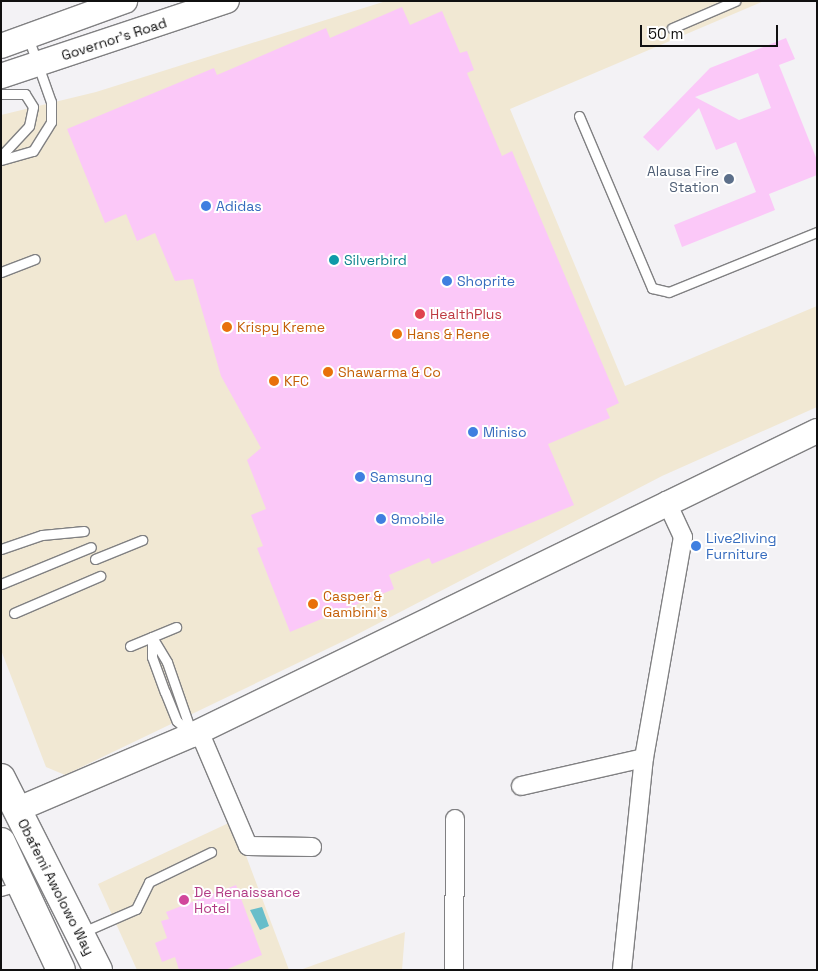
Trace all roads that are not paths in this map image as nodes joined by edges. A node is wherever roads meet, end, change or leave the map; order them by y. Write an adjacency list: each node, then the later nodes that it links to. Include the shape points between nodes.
1 (125, 1): 5 (street)
2 (226, 1): 7 (street, Governor's Road)
3 (735, 1): 4 (lane)
4 (672, 28)
5 (28, 36): 6 (street); 7 (lane)
6 (1, 46)
7 (38, 64): 8 (street, Governor's Road); 12 (lane, via 51,102 48,132 33,151)
8 (1, 76)
9 (1, 94): 11 (lane, via 24,94 33,107 29,126)
10 (580, 116): 13 (lane, via 652,288 669,292)
11 (1, 156)
12 (1, 160)
13 (817, 232)
14 (35, 259): 15 (lane)
15 (1, 272)
16 (817, 431): 17 (street)
17 (666, 501): 29 (street); 30 (street, via 683,538)
18 (84, 531): 21 (lane, via 42,535)
19 (142, 540): 22 (lane)
20 (91, 547): 24 (lane)
21 (1, 549)
22 (95, 559)
23 (100, 576): 25 (lane)
24 (1, 584)
25 (14, 613)
26 (176, 628): 27 (lane)
27 (152, 637): 28 (lane); 29 (lane); 29 (lane, via 152,657 177,721)
28 (130, 646)
29 (196, 733): 33 (street); 36 (street, via 248,846)
30 (644, 758): 32 (street); 43 (street)
31 (1, 778): 33 (main road, Obafemi Awolowo Way)
32 (521, 786)
33 (16, 810): 39 (main road, Obafemi Awolowo Way)
34 (455, 819): 42 (street)
35 (1, 842): 38 (main road, Obafemi Awolowo Way)
36 (312, 846)
37 (211, 852): 39 (lane, via 148,882 136,909)
38 (11, 888): 40 (main road, Obafemi Awolowo Way)
39 (78, 934): 41 (main road, Obafemi Awolowo Way)
40 (61, 970)
41 (98, 970)
42 (454, 970)
43 (622, 970)

